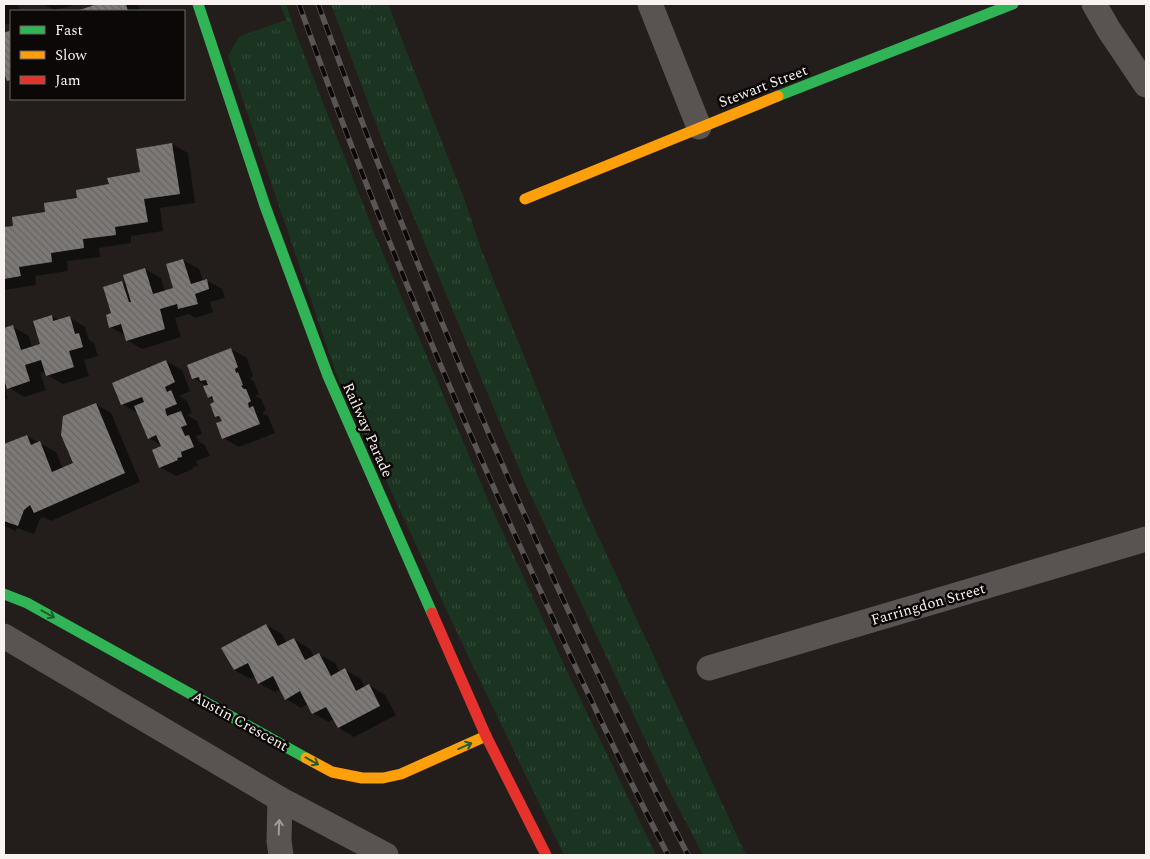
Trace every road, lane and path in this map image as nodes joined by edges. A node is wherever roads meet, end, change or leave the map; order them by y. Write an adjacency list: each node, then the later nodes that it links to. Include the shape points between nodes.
1 (198, 4): 12 (street, Railway Parade, via 265,206 328,376)
2 (650, 4): 6 (street)
3 (1013, 4): 6 (street, Stewart Street)
4 (1094, 4): 5 (street)
5 (1146, 85)
6 (699, 127): 7 (street, Stewart Street)
7 (524, 199)
8 (1146, 539): 11 (street, Farringdon Street)
9 (4, 594): 12 (street, Austin Crescent, one-way to 12, via 27,603 332,772 362,778 401,774)
10 (4, 636): 13 (street)
11 (709, 668)
12 (486, 736): 16 (street, Railway Parade)
13 (280, 799): 14 (street, one-way to 13); 15 (street)
14 (281, 855)
15 (386, 855)
16 (546, 855)

